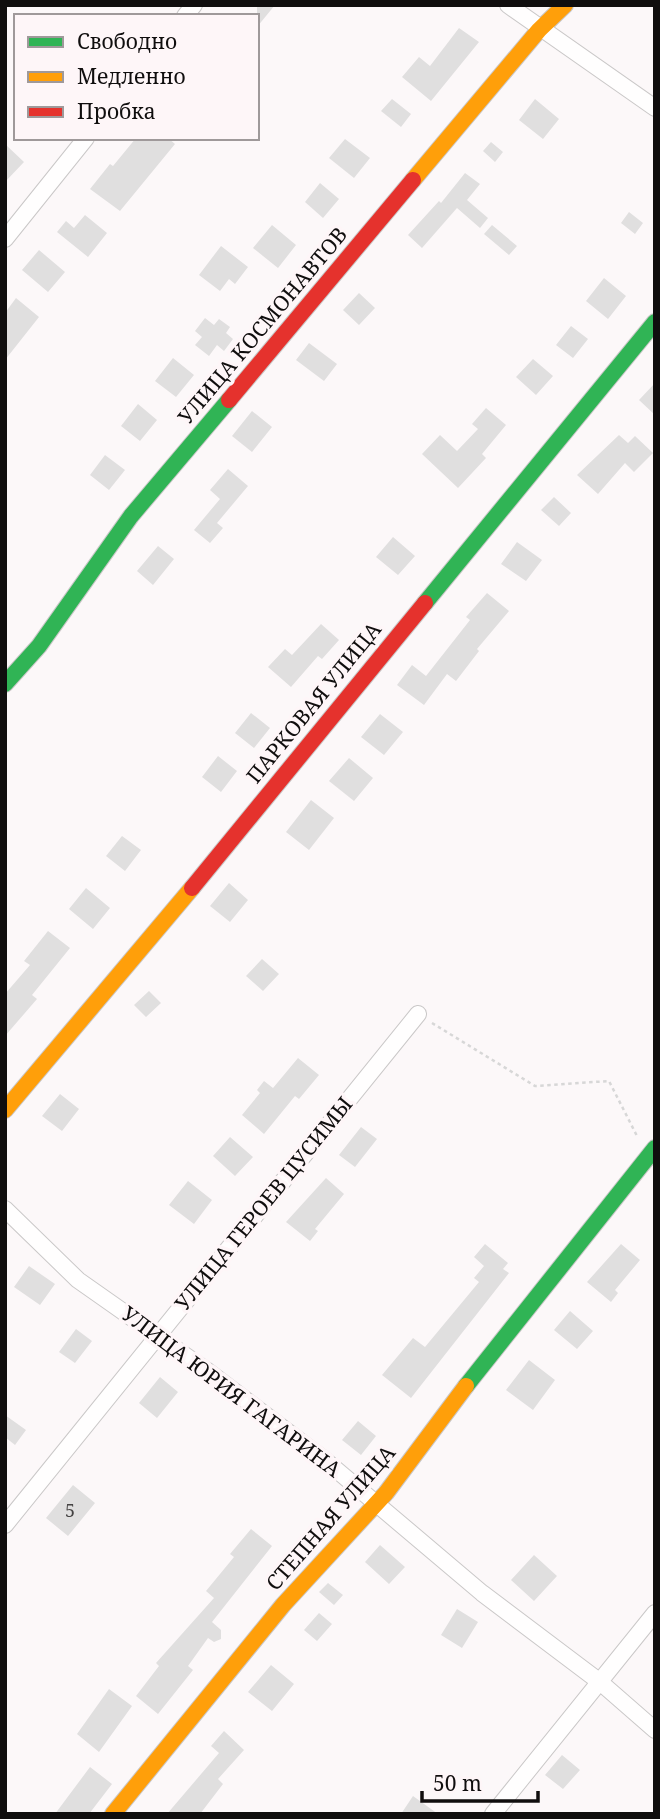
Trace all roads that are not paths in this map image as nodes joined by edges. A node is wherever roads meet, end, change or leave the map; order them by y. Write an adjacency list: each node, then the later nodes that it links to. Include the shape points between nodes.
1 (508, 5): 3 (street)
2 (565, 5): 3 (street, УЛИЦА КОСМОНАВТОВ)
3 (539, 30): 4 (street); 8 (street, УЛИЦА КОСМОНАВТОВ, via 131,516 39,646)
4 (655, 108)
5 (84, 140): 6 (street)
6 (5, 239)
7 (655, 322): 10 (street, ПАРКОВАЯ УЛИЦА)
8 (5, 684)
9 (418, 1014): 13 (street, УЛИЦА ГЕРОЕВ ЦУСИМЫ)
10 (5, 1110)
11 (651, 1152): 14 (street, СТЕПНАЯ УЛИЦА)
12 (5, 1209): 13 (street, УЛИЦА ЮРИЯ ГАГАРИНА, via 78,1280)
13 (157, 1335): 14 (street, УЛИЦА ЮРИЯ ГАГАРИНА); 15 (street, УЛИЦА ГЕРОЕВ ЦУСИМЫ)
14 (376, 1502): 17 (street, УЛИЦА ЮРИЯ ГАГАРИНА, via 482,1593); 19 (street, СТЕПНАЯ УЛИЦА, via 283,1605)
15 (5, 1525)
16 (655, 1613): 17 (street)
17 (600, 1682): 18 (street, УЛИЦА ЮРИЯ ГАГАРИНА); 20 (street)
18 (655, 1730)
19 (113, 1814)
20 (493, 1814)

